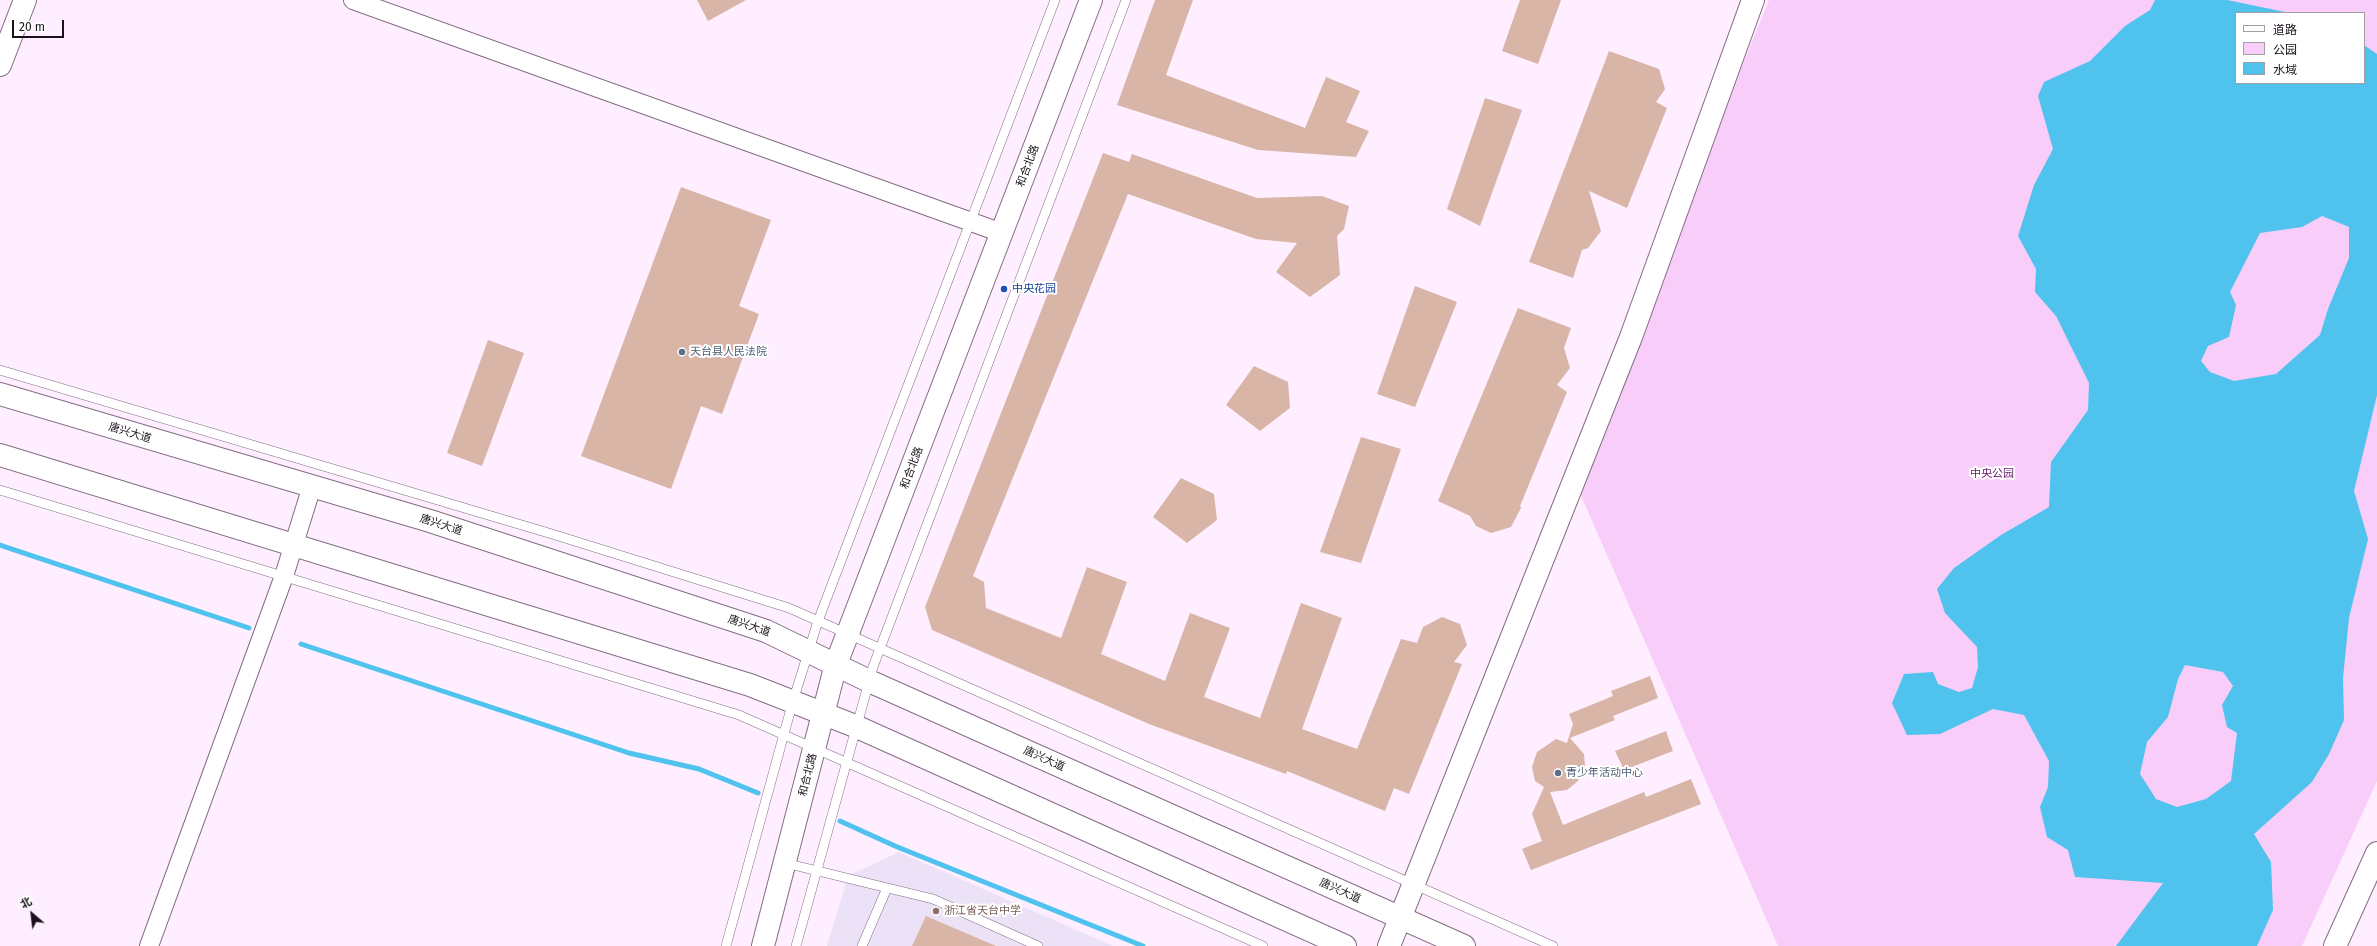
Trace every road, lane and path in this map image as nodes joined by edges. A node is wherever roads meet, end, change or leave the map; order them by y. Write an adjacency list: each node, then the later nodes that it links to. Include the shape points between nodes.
1 (24, 0): 7 (main road)
2 (353, 0): 8 (street)
3 (1055, 0): 8 (lane)
4 (1090, 0): 9 (main road, 和合北路)
5 (1126, 0): 19 (lane)
6 (1753, 0): 32 (main road, via 1631,337)
7 (0, 65)
8 (970, 223): 9 (street); 17 (lane)
9 (1002, 233): 18 (main road, 和合北路)
10 (0, 370): 17 (lane, via 552,534 789,608)
11 (0, 394): 13 (main road, 唐兴大道)
12 (0, 455): 15 (main road)
13 (312, 486): 15 (street); 20 (main road, 唐兴大道, via 759,629)
14 (0, 490): 16 (lane)
15 (293, 545): 16 (street); 23 (main road, via 742,682)
16 (284, 576): 26 (lane, via 739,716); 35 (street)
17 (818, 621): 18 (lane); 20 (lane)
18 (848, 634): 19 (lane); 21 (main road, 和合北路)
19 (880, 648): 22 (lane); 32 (lane)
20 (808, 651): 21 (main road, 唐兴大道); 23 (lane)
21 (836, 664): 22 (main road, 唐兴大道); 24 (main road, 和合北路)
22 (869, 681): 25 (lane); 34 (main road, 唐兴大道)
23 (792, 701): 24 (main road); 26 (lane)
24 (822, 713): 25 (main road); 27 (main road, 和合北路)
25 (855, 726): 28 (lane); 42 (main road)
26 (783, 735): 27 (lane); 36 (lane)
27 (814, 749): 28 (lane); 30 (main road, 和合北路)
28 (845, 762): 31 (lane); 41 (lane)
29 (2377, 853): 46 (main road)
30 (786, 863): 31 (lane); 37 (main road, 和合北路)
31 (816, 872): 33 (lane); 38 (lane)
32 (1414, 884): 34 (main road); 45 (lane)
33 (887, 888): 39 (lane); 40 (lane, via 933,899)
34 (1401, 918): 43 (main road); 44 (main road, 唐兴大道)
35 (149, 946)
36 (726, 946)
37 (763, 946)
38 (796, 946)
39 (862, 946)
40 (1038, 946)
41 (1263, 946)
42 (1345, 946)
43 (1390, 946)
44 (1464, 946)
45 (1553, 946)
46 (2335, 946)

